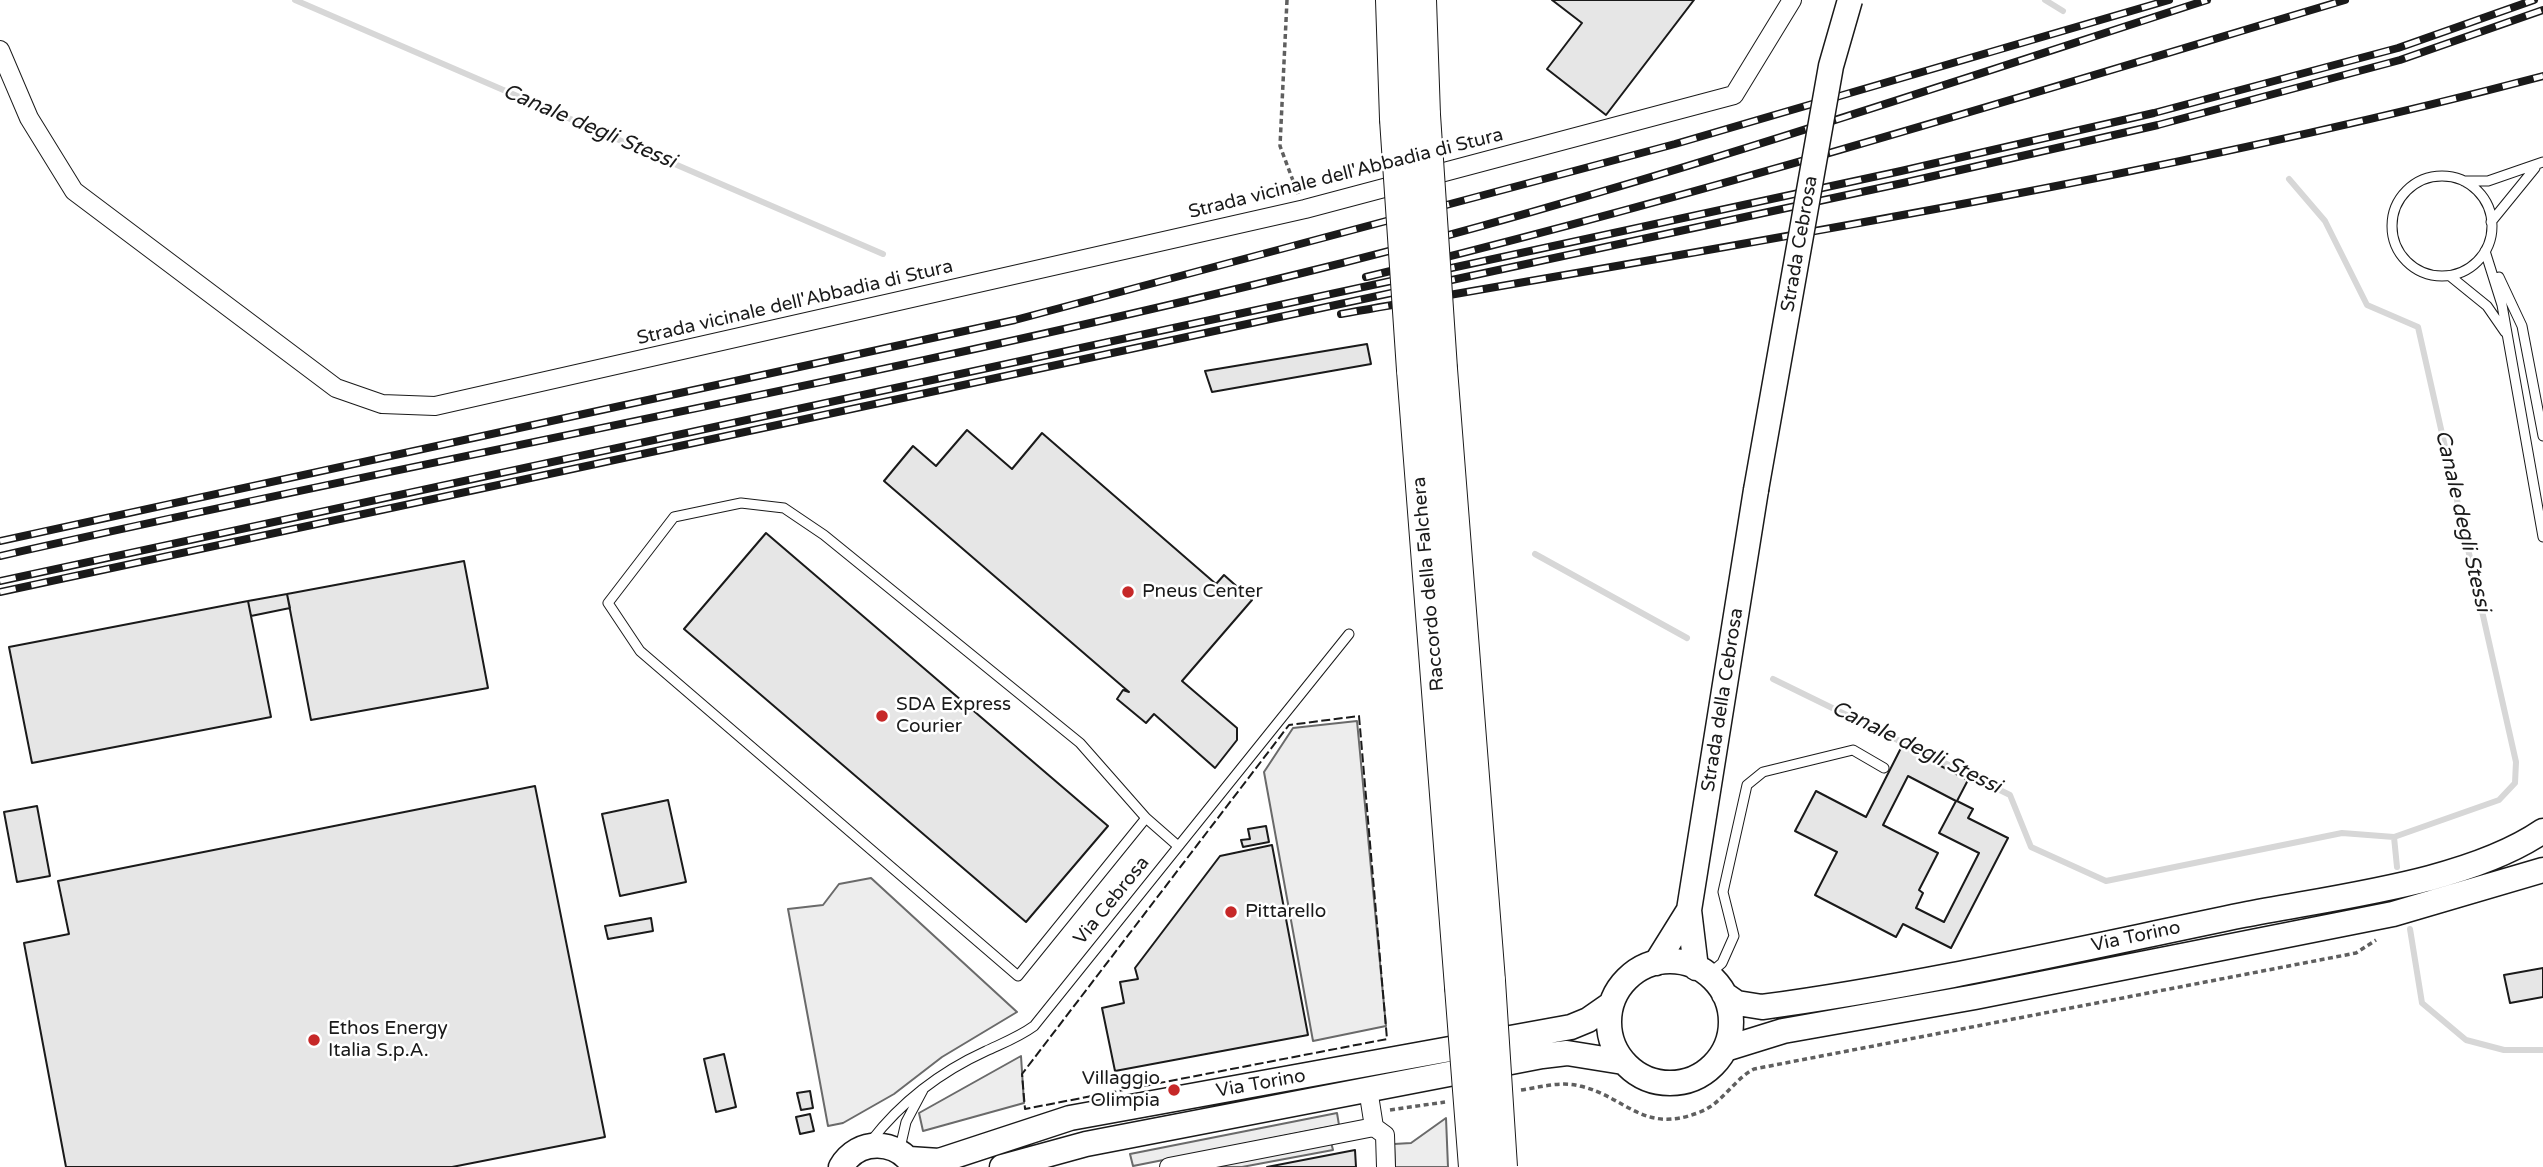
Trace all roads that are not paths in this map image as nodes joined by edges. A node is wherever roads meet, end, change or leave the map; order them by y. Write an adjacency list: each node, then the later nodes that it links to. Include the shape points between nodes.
1 (1392, 0): 8 (highway, Raccordo della Falchera)
2 (1420, 0): 6 (highway, Raccordo della Falchera)
3 (1426, 0): 6 (highway)
4 (1792, 0): 7 (street, Strada vicinale dell'Abbadia di Stura, via 1734,95 435,406 382,404 336,388 74,191 29,118)
5 (1850, 0): 17 (main road, Strada Cebrosa, bridge, via 1831,66)
6 (1422, 49): 8 (highway, Raccordo della Falchera)
7 (0, 50)
8 (1410, 117): 28 (highway, Raccordo della Falchera, bridge)
9 (2541, 163): 10 (lane, via 2487,181); 11 (lane)
10 (2463, 181): 11 (lane, via 2484,198); 14 (lane, via 2441,175 2425,178 2399,198 2393,214 2393,238 2404,260 2433,276)
11 (2491, 222): 12 (lane)
12 (2485, 251): 13 (lane); 14 (lane, via 2473,266)
13 (2492, 265): 15 (lane); 16 (lane, via 2522,326)
14 (2450, 276): 15 (lane, via 2487,306)
15 (2506, 333): 18 (lane)
16 (2543, 436)
17 (1756, 490): 25 (main road, Strada della Cebrosa)
18 (2543, 537)
19 (1349, 634): 23 (lane, Via Cebrosa)
20 (1884, 768): 27 (lane, via 1853,750 1763,772 1746,785 1723,892 1734,936 1723,963)
21 (1146, 818): 21 (lane, via 1080,743 824,535 783,508 741,503 674,517 608,603 640,651 1018,976); 23 (lane)
22 (2543, 831): 27 (main road, Via Torino, via 2503,853 2407,882 1970,971 1762,1007 1737,1003)
23 (1178, 846): 32 (lane, Via Cebrosa, via 1034,1026)
24 (2543, 870): 30 (main road, Via Torino, via 2393,914 1783,1031)
25 (1689, 910): 26 (main road, Strada della Cebrosa); 27 (main road, Strada della Cebrosa)
26 (1656, 963): 27 (main road, via 1672,962); 29 (main road, via 1630,976)
27 (1709, 979): 30 (main road, via 1730,1014)
28 (1475, 984): 40 (highway, Raccordo della Falchera, bridge); 41 (highway, Raccordo della Falchera, bridge)
29 (1611, 1004): 31 (main road, via 1610,1034); 35 (main road, Via Torino, via 1571,1027 1070,1118 939,1161)
30 (1725, 1049): 31 (main road, via 1704,1073 1671,1083 1652,1081)
31 (1623, 1062): 33 (main road, Via Torino, via 1567,1053)
32 (925, 1085): 34 (lane, Via Cebrosa); 35 (lane, via 906,1122)
33 (1371, 1110): 37 (main road, Via Torino, via 1086,1144); 38 (street, Via Torino); 39 (street, via 1384,1135)
34 (867, 1146): 35 (main road, Via Torino, via 884,1145); 36 (main road, via 852,1153)
35 (908, 1159)
36 (841, 1167)
37 (1002, 1167)
38 (1169, 1167)
39 (1386, 1167)
40 (1475, 1167)
41 (1501, 1167)

